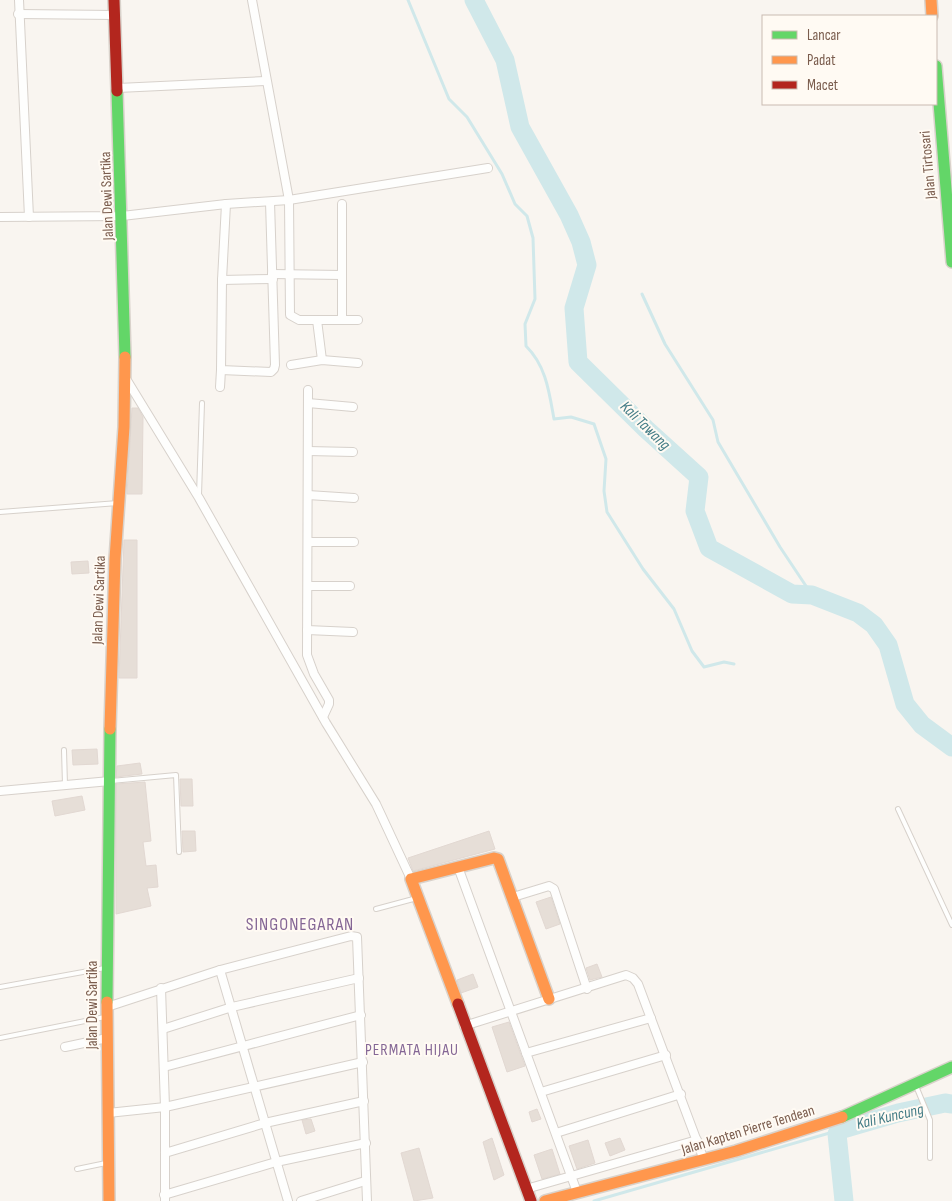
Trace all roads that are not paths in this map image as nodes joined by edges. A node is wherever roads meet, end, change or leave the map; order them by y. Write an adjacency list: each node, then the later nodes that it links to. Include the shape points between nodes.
1 (18, 0): 5 (street)
2 (114, 0): 6 (main road, Jalan Dewi Sartika)
3 (252, 0): 9 (street)
4 (931, 0): 7 (main road)
5 (18, 14): 6 (street); 19 (street)
6 (115, 15): 10 (main road, Jalan Dewi Sartika)
7 (932, 15)
8 (937, 75): 12 (main road, Jalan Tirtosari)
9 (266, 81): 10 (street); 13 (street)
10 (118, 88): 17 (main road, Jalan Dewi Sartika)
11 (488, 168): 13 (street)
12 (948, 169): 20 (main road, Jalan Tirtosari)
13 (289, 200): 14 (street); 21 (street)
14 (270, 202): 15 (street); 23 (street)
15 (226, 204): 17 (street); 24 (street)
16 (342, 204): 22 (street)
17 (122, 216): 19 (street); 32 (main road, Jalan Dewi Sartika)
18 (0, 217): 19 (street)
19 (29, 217)
20 (952, 262)
21 (290, 274): 22 (street); 23 (street); 25 (street, via 290,315 300,320)
22 (342, 275): 26 (street)
23 (273, 277): 24 (street); 31 (street, via 274,369 271,372)
24 (222, 280): 31 (street)
25 (317, 320): 26 (street); 28 (street)
26 (342, 320): 27 (street)
27 (358, 320)
28 (322, 360): 29 (street); 30 (street)
29 (358, 363)
30 (291, 365)
31 (221, 370): 33 (street)
32 (125, 376): 41 (street); 43 (main road, Jalan Dewi Sartika)
33 (220, 387)
34 (308, 390): 36 (street)
35 (202, 403): 41 (lane)
36 (308, 403): 37 (street); 38 (street)
37 (353, 407)
38 (308, 451): 39 (street); 40 (street)
39 (353, 452)
40 (308, 495): 42 (street); 45 (street)
41 (199, 498): 51 (street)
42 (354, 498)
43 (118, 503): 44 (lane); 53 (main road, Jalan Dewi Sartika)
44 (0, 512)
45 (308, 542): 46 (street); 47 (street)
46 (354, 542)
47 (308, 586): 48 (street); 49 (street)
48 (350, 586)
49 (308, 630): 50 (street); 51 (street, via 307,655 329,700)
50 (353, 632)
51 (323, 717): 59 (street, via 376,804)
52 (64, 750): 54 (lane)
53 (110, 781): 54 (street); 57 (lane, via 176,775); 64 (main road, Jalan Dewi Sartika)
54 (65, 784): 55 (street)
55 (0, 791)
56 (898, 809): 63 (lane)
57 (179, 852)
58 (458, 867): 59 (main road); 60 (main road, via 496,858); 73 (street)
59 (411, 878): 61 (main road)
60 (513, 897): 69 (street, via 549,886 554,889); 70 (main road)
61 (419, 898): 62 (lane); 76 (main road)
62 (376, 909)
63 (952, 925)
64 (107, 968): 67 (lane); 72 (main road, Jalan Dewi Sartika)
65 (220, 970): 66 (street, via 354,936 358,941); 68 (street); 71 (street)
66 (359, 978): 71 (street); 74 (street)
67 (0, 987)
68 (161, 988): 72 (street); 77 (street)
69 (586, 989): 70 (street); 75 (street, via 626,975 633,978)
70 (549, 999): 73 (street)
71 (232, 1007): 77 (street); 80 (street)
72 (107, 1012): 78 (lane); 79 (main road, Jalan Dewi Sartika)
73 (509, 1012): 76 (street); 82 (street)
74 (361, 1015): 80 (street); 84 (street)
75 (651, 1018): 82 (street); 83 (street)
76 (464, 1026): 106 (main road)
77 (163, 1029): 85 (street)
78 (0, 1038)
79 (107, 1038): 81 (street); 93 (main road, Jalan Dewi Sartika)
80 (243, 1045): 85 (street); 88 (street)
81 (65, 1047)
82 (526, 1053): 89 (street)
83 (666, 1055): 89 (street); 90 (street)
84 (363, 1062): 88 (street); 91 (street)
85 (164, 1067): 92 (street)
86 (952, 1067): 87 (main road, Jalan Kapten Pierre Tendean)
87 (915, 1084): 99 (lane, via 930,1120); 100 (main road, Jalan Kapten Pierre Tendean, via 846,1116)
88 (256, 1086): 92 (street); 94 (street)
89 (540, 1092): 95 (street)
90 (681, 1094): 95 (street); 96 (street)
91 (364, 1101): 94 (street); 97 (street)
92 (165, 1107): 93 (street); 98 (street)
93 (108, 1114): 102 (main road, Jalan Dewi Sartika)
94 (265, 1122): 98 (street); 101 (street)
95 (556, 1133): 104 (street)
96 (697, 1140): 100 (street); 104 (street)
97 (366, 1143): 101 (street); 105 (street)
98 (165, 1153): 108 (street)
99 (930, 1158)
100 (704, 1160): 107 (main road, Jalan Kapten Pierre Tendean)
101 (276, 1162): 108 (street); 109 (street)
102 (109, 1163): 103 (lane); 110 (main road, Jalan Dewi Sartika)
103 (76, 1169)
104 (571, 1176): 106 (street); 107 (street)
105 (365, 1181): 111 (street); 112 (street)
106 (526, 1189): 113 (main road)
107 (577, 1192): 114 (main road, Jalan Kapten Pierre Tendean)
108 (165, 1198)
109 (288, 1200)
110 (109, 1201)
111 (301, 1201)
112 (367, 1201)
113 (531, 1201)
114 (545, 1201)

